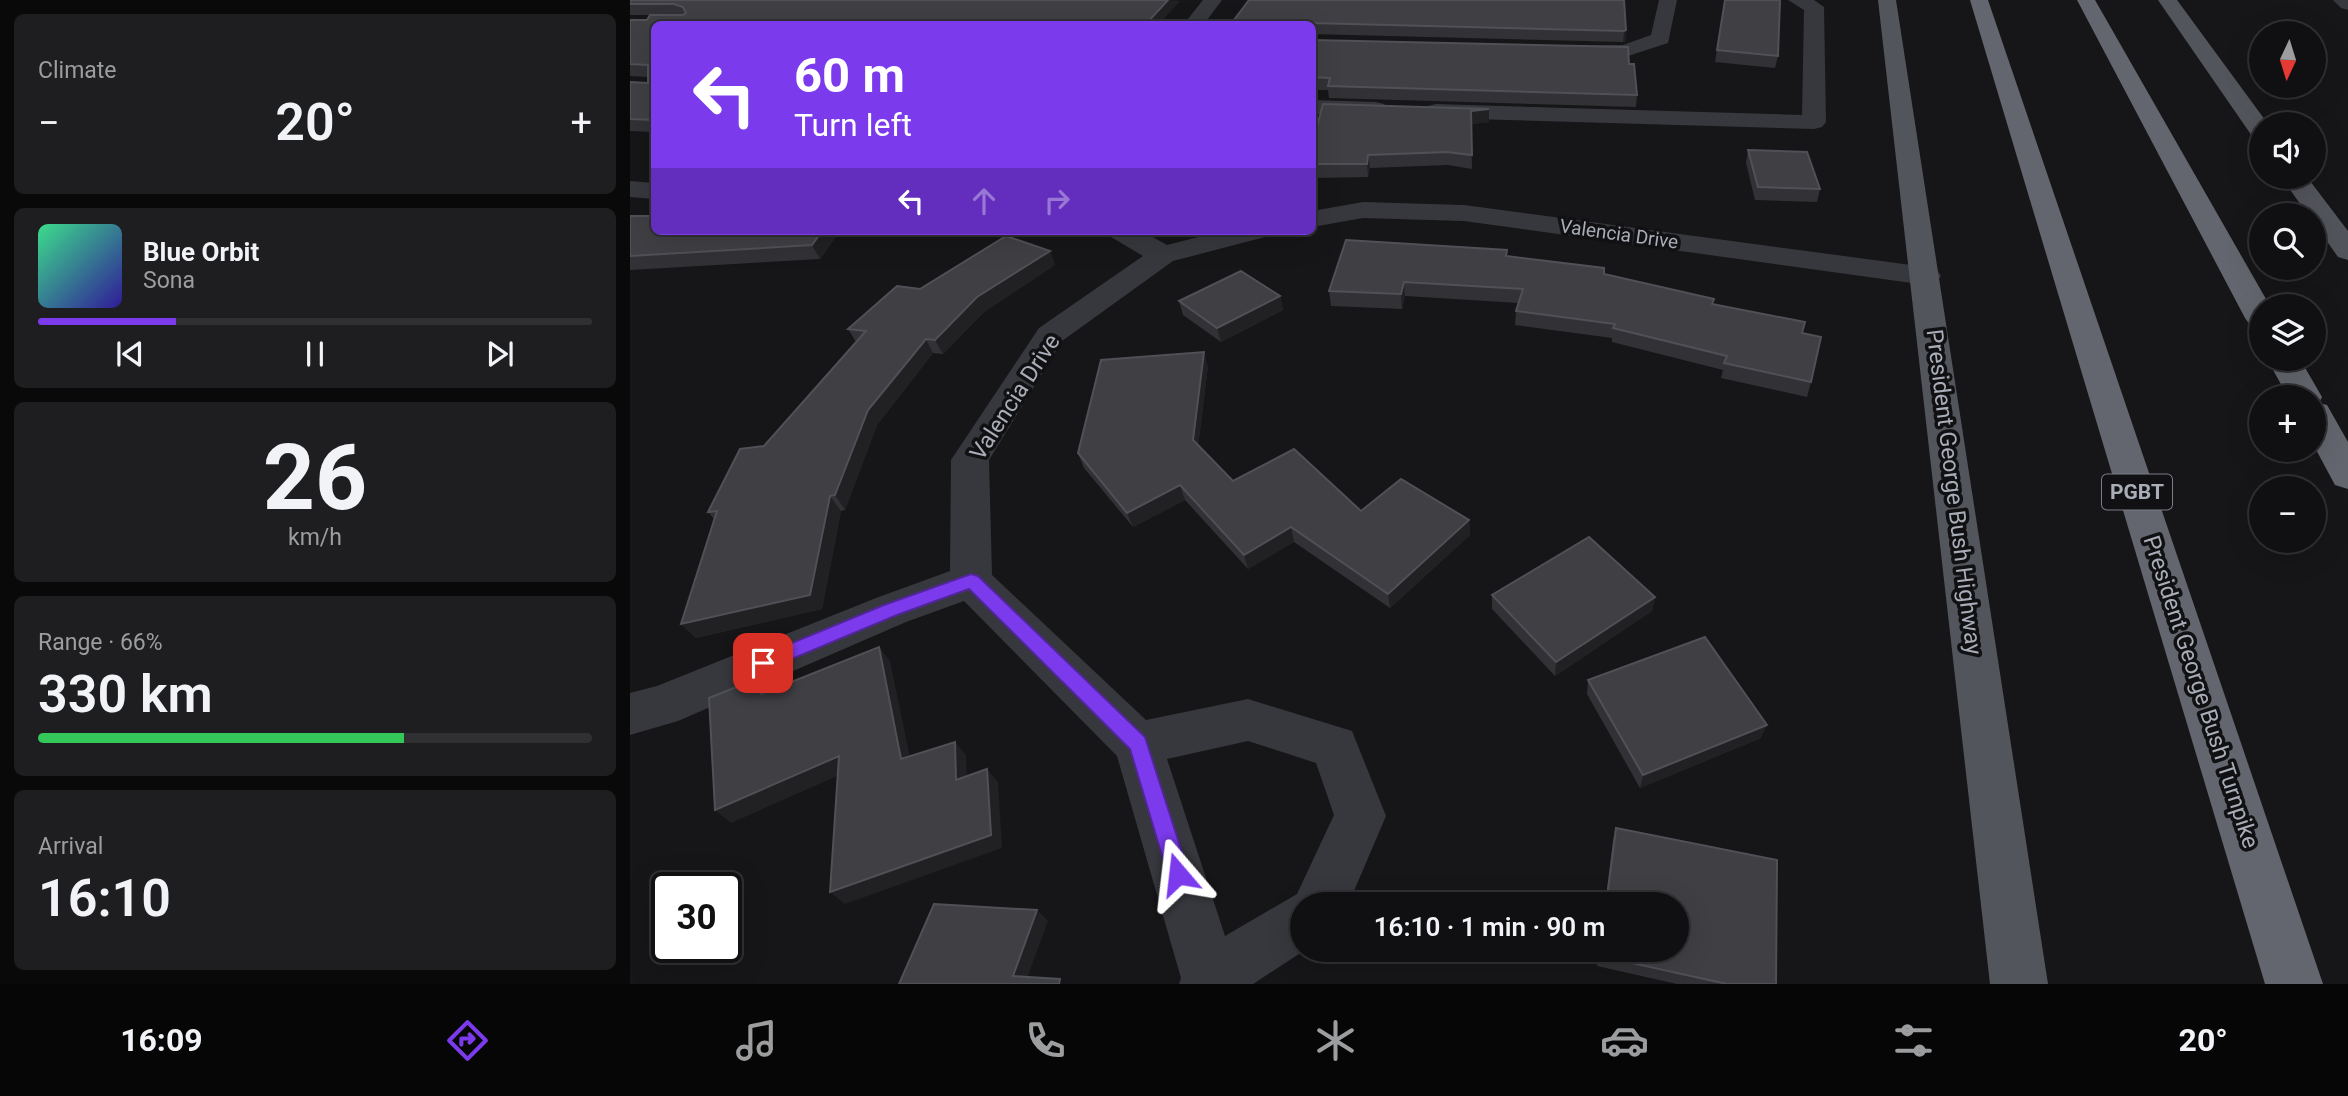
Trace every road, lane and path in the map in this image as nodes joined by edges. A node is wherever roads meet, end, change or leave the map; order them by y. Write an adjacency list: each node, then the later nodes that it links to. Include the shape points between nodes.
1 (1213, 0): 10 (street)
2 (1668, 0): 11 (street, via 1661,39 1608,53)
3 (1797, 0): 12 (street, via 1814,7 1814,122)
4 (1887, 0): 22 (main road, President George Bush Highway)
5 (1979, 0): 33 (highway, President George Bush Turnpike / PGBT)
6 (2086, 0): 23 (highway)
7 (2167, 0): 13 (main road)
8 (2342, 0): 9 (street)
9 (2348, 4)
10 (1196, 21)
11 (1554, 51)
12 (1316, 107)
13 (2249, 114)
14 (630, 189): 16 (street)
15 (2303, 189): 20 (main road)
16 (651, 191)
17 (1316, 218): 22 (street, Valencia Drive, via 1363,210 1464,213)
18 (1128, 235): 21 (street)
19 (1240, 235): 21 (street, Valencia Drive)
20 (2348, 251)
21 (1163, 255): 26 (street, Valencia Drive, via 1050,335 970,460)
22 (1926, 276): 32 (main road, President George Bush Highway)
23 (2249, 296)
24 (2326, 435): 25 (highway)
25 (2348, 476)
26 (971, 581): 27 (street, via 661,706); 28 (street)
27 (630, 714)
28 (1138, 744): 29 (street, via 1248,720 1335,747 1360,816); 31 (street)
29 (1326, 892)
30 (1290, 928): 31 (street)
31 (1209, 981)
32 (2019, 984)
33 (2294, 984)

